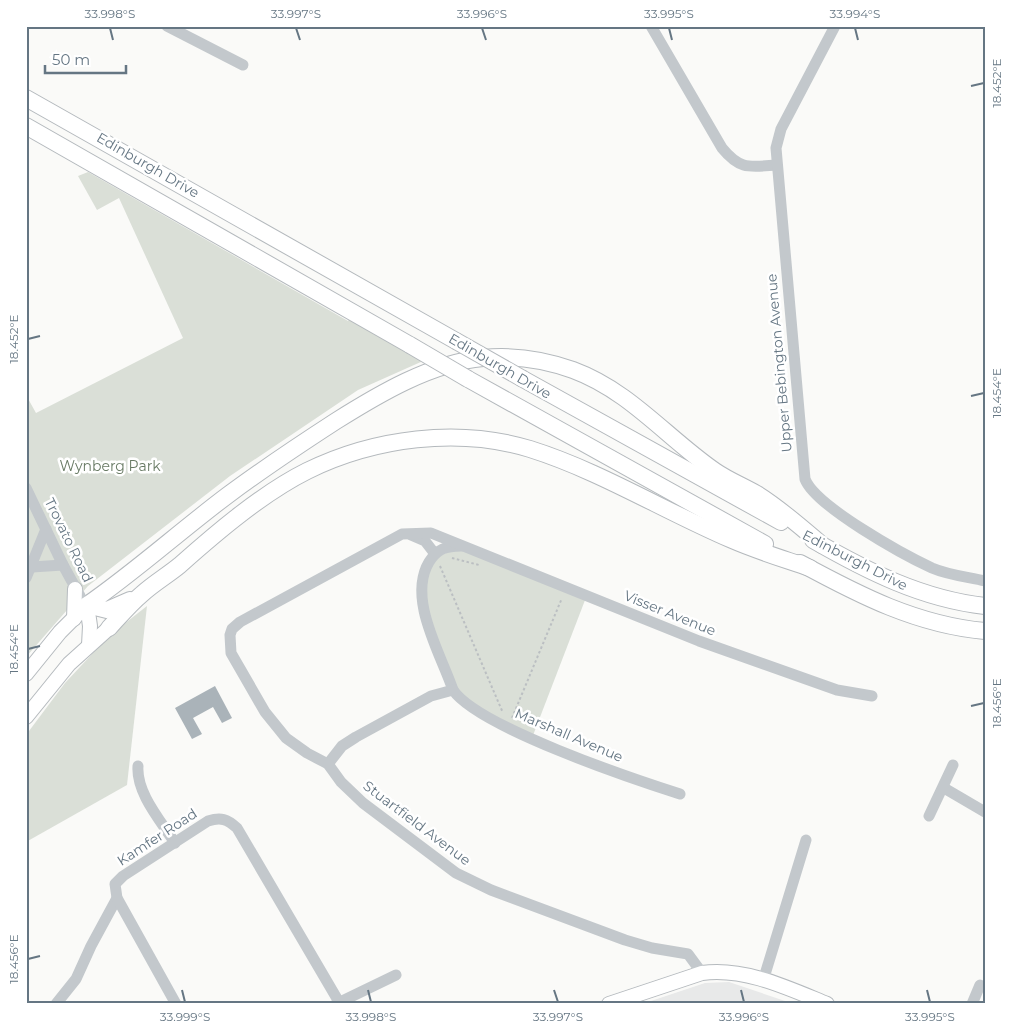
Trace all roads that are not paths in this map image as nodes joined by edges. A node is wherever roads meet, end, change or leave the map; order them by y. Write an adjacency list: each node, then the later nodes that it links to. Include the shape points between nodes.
1 (166, 26): 4 (street)
2 (651, 26): 7 (street, via 722,148 733,161 746,166)
3 (835, 26): 7 (street, Upper Bebington Avenue, via 778,137)
4 (242, 64)
5 (26, 98): 11 (highway, Edinburgh Drive, bridge)
6 (26, 126): 16 (highway, Edinburgh Drive, bridge, via 468,379)
7 (776, 165): 18 (street, Upper Bebington Avenue, via 803,472 808,486 835,512 934,569)
8 (26, 488): 9 (street, Trovato Road)
9 (46, 529): 14 (street, Trovato Road); 15 (street)
10 (402, 534): 12 (street, Stuartfield Avenue, via 431,532); 13 (street, via 416,535 426,541); 31 (street, Stuartfield Avenue, via 240,622 230,635 231,653 265,712 286,738)
11 (822, 545): 21 (highway, via 788,515 715,471 629,401 597,380 529,358 482,358 450,365 360,406 228,495); 22 (highway, Edinburgh Drive, via 922,593)
12 (461, 546): 13 (street, via 449,546); 29 (street, Visser Avenue, via 699,641 837,690)
13 (435, 554): 28 (street, via 423,574 421,599)
14 (62, 565): 15 (street); 19 (street, Trovato Road)
15 (32, 567): 17 (street)
16 (810, 568): 20 (highway, via 733,540 529,448 475,438 431,438 356,452 306,472 275,490 212,536); 25 (highway, Edinburgh Drive, via 874,602 914,617 960,629)
17 (26, 578)
18 (985, 581)
19 (75, 589): 21 (street, Trovato Road); 23 (main road)
20 (141, 594): 21 (highway, via 112,609 99,610); 24 (highway)
21 (87, 605): 23 (main road); 26 (main road)
22 (985, 606)
23 (74, 619): 27 (main road, via 45,648)
24 (109, 628): 26 (main road)
25 (985, 631)
26 (89, 646): 30 (main road, via 69,664)
27 (26, 674)
28 (453, 690): 31 (street, via 430,696 356,737 342,746); 35 (street, Marshall Avenue, via 462,701 509,727 566,753)
29 (872, 696)
30 (26, 717)
31 (328, 764): 41 (street, Stuartfield Avenue, via 363,804 456,873 491,890 626,940 688,954)
32 (953, 765): 34 (street)
33 (138, 766): 39 (street, via 143,791)
34 (944, 788): 36 (street); 37 (street)
35 (680, 794)
36 (985, 812)
37 (929, 816)
38 (806, 840): 43 (street)
39 (175, 843): 40 (street, Kamfer Road, via 118,880 115,888); 45 (street, Kamfer Road, via 218,818 237,828)
40 (117, 898): 46 (street, via 76,980); 47 (street)
41 (702, 973): 43 (main road, via 718,971); 48 (main road)
42 (396, 975): 45 (street)
43 (763, 980): 49 (main road)
44 (980, 985): 50 (street)
45 (338, 1003)
46 (56, 1004)
47 (176, 1004)
48 (609, 1004)
49 (827, 1004)
50 (972, 1004)

